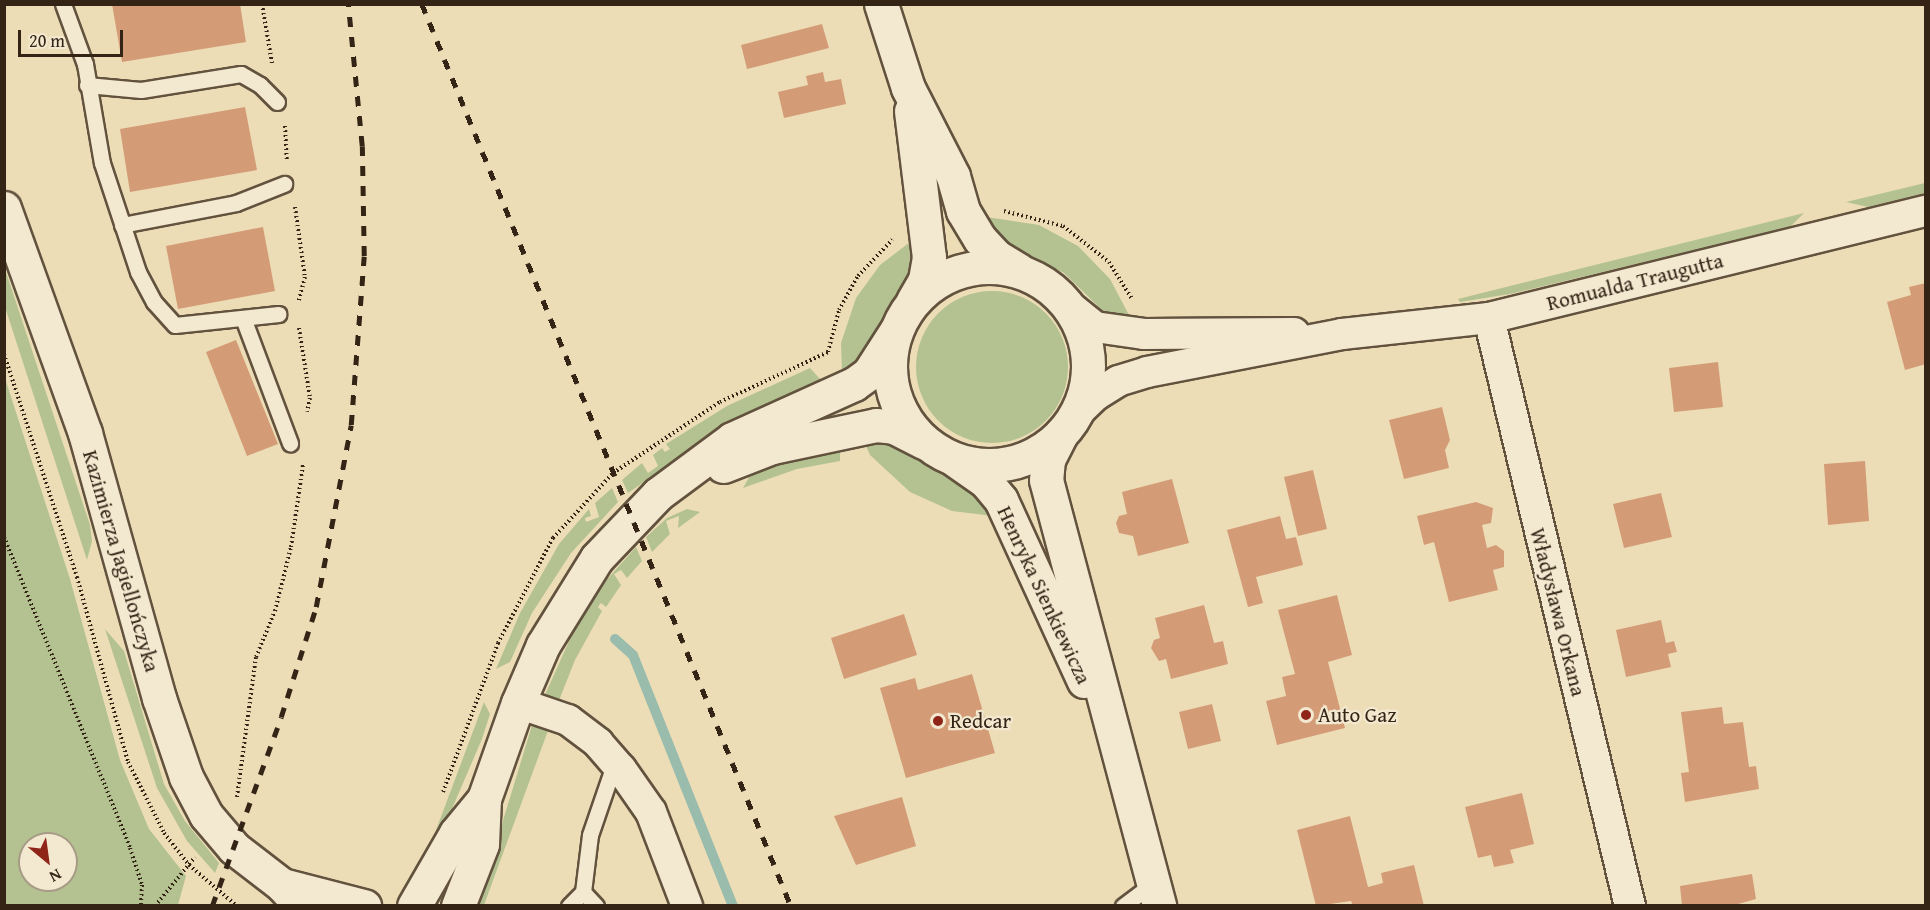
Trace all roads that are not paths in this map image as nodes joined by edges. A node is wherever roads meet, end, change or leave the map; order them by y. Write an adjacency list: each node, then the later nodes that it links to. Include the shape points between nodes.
1 (63, 4): 3 (lane, via 85,64)
2 (881, 4): 4 (main road)
3 (87, 85): 5 (lane, via 141,90 241,74); 9 (lane, via 102,163)
4 (908, 88): 10 (main road, via 980,239 997,257); 14 (main road, via 929,257 925,280)
5 (277, 102)
6 (284, 184): 9 (lane, via 236,203)
7 (4, 208): 27 (main road, Kazimierza Jagiellończyka, via 85,433 159,698 186,777 206,815 234,848)
8 (1926, 211): 15 (street, Romualda Traugutta)
9 (122, 225): 13 (lane, via 138,272 154,302 175,325)
10 (1020, 271): 11 (main road, via 1047,285); 14 (main road, via 990,266 960,271 932,284)
11 (1069, 306): 16 (street, Romualda Traugutta, via 1095,327 1144,334); 17 (main road, via 1083,333 1089,363 1085,393)
12 (278, 314): 13 (lane)
13 (243, 318): 18 (lane)
14 (903, 318): 19 (main road, via 890,360 891,384 912,429); 20 (main road, via 869,373 854,384 732,440)
15 (1489, 318): 16 (street, Romualda Traugutta); 35 (street, Władysława Orkana)
16 (1342, 334): 17 (street, Romualda Traugutta, via 1147,372 1103,391)
17 (1068, 425): 19 (main road, via 1042,450 1012,462 972,463); 22 (main road, Henryka Sienkiewicza, via 1047,459 1046,480)
18 (290, 443)
19 (942, 452): 20 (main road, via 894,427 876,425 772,447); 22 (main road, Henryka Sienkiewicza, via 986,482 1001,500)
20 (658, 494): 21 (main road, via 597,558 569,597)
21 (518, 703): 23 (street, via 568,720); 24 (main road)
22 (1117, 751): 26 (main road, Henryka Sienkiewicza)
23 (615, 762): 25 (lane, via 590,835); 33 (street, via 651,812)
24 (484, 799): 29 (main road, via 456,832); 30 (main road, via 482,844)
25 (583, 892): 31 (lane); 32 (lane)
26 (1156, 894): 34 (lane)
27 (292, 895): 28 (main road, Kazimierza Jagiellończyka)
28 (364, 906)
29 (414, 906)
30 (458, 906)
31 (568, 906)
32 (596, 906)
33 (687, 906)
34 (1123, 906)
35 (1630, 906)

